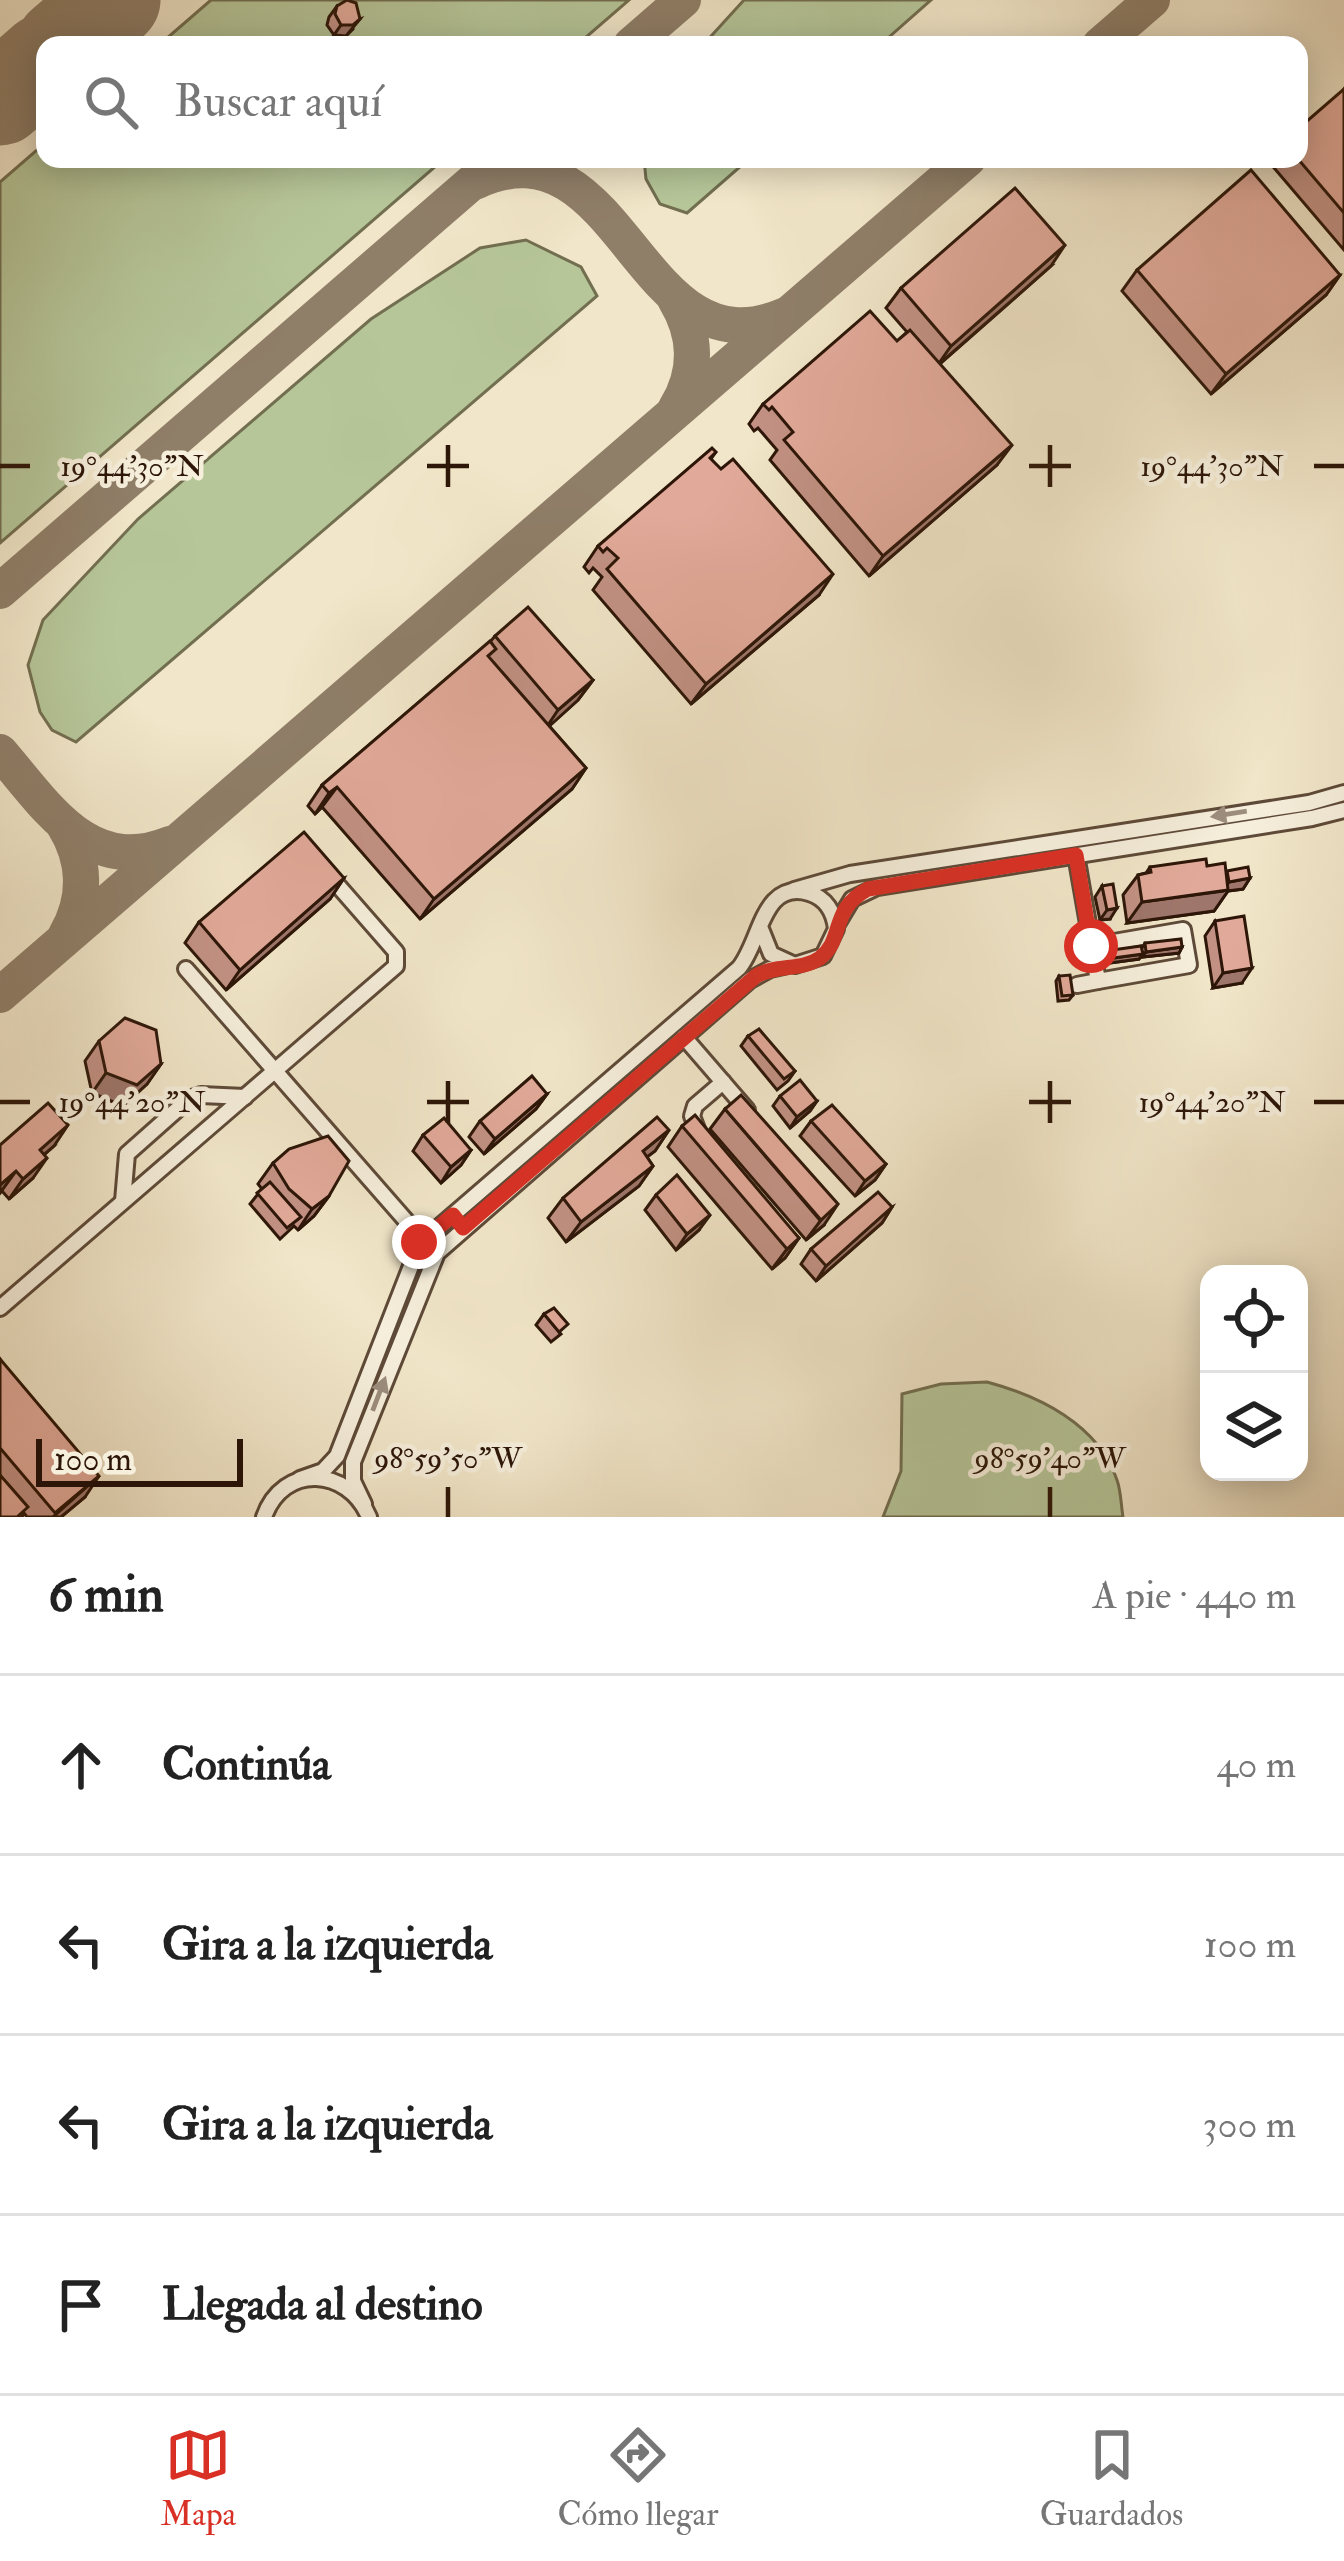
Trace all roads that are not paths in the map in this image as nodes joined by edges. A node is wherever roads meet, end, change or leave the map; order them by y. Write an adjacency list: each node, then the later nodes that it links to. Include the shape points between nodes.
1 (1344, 793): 5 (street, one-way to 5, via 850,874)
2 (1344, 809): 3 (street)
3 (1076, 855): 7 (street, via 868,889 846,906); 8 (street)
4 (316, 860): 14 (street, via 398,959)
5 (787, 893): 6 (street, via 771,903); 7 (street, via 816,896)
6 (761, 929): 9 (street, via 771,954); 24 (street, via 739,968)
7 (836, 929): 9 (street, via 823,956)
8 (1091, 946): 11 (street); 11 (street, via 1183,930 1189,965)
9 (795, 965): 13 (street, via 756,976)
10 (186, 969): 14 (street)
11 (1098, 981): 12 (street)
12 (1077, 985)
13 (684, 1037): 15 (street); 24 (street)
14 (275, 1071): 17 (street); 26 (street)
15 (723, 1082): 19 (street); 20 (street, via 692,1116)
16 (220, 1097): 17 (street); 18 (street); 21 (street, via 189,1099 129,1152)
17 (244, 1097): 18 (street)
18 (224, 1115): 22 (street)
19 (764, 1130)
20 (708, 1145)
21 (126, 1178): 22 (street); 23 (street)
22 (142, 1186): 23 (street)
23 (123, 1202): 28 (street)
24 (458, 1222): 25 (street); 32 (street, one-way to 24, via 352,1462 429,1267)
25 (438, 1228): 26 (street); 27 (street)
26 (415, 1231): 27 (street)
27 (416, 1255): 31 (street, via 337,1456)
28 (18, 1293): 29 (street); 30 (street)
29 (0, 1294)
30 (0, 1308)
31 (300, 1479): 32 (street, via 343,1483); 33 (street, via 277,1494)
32 (366, 1510)
33 (264, 1517)

